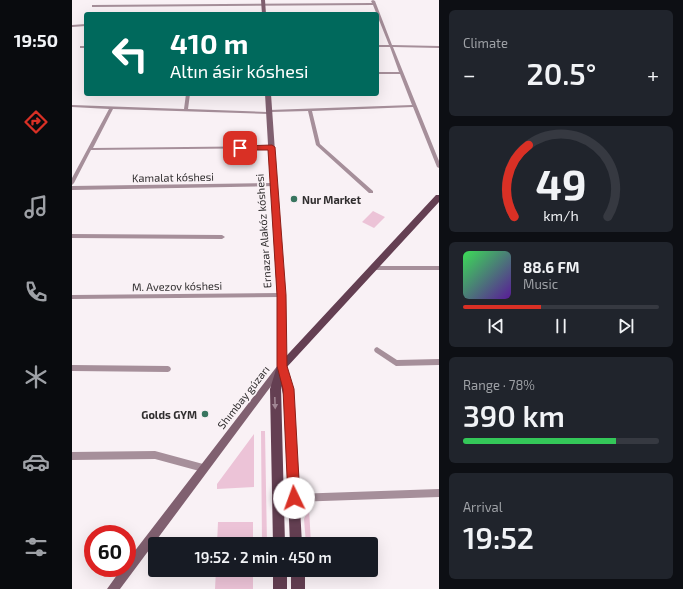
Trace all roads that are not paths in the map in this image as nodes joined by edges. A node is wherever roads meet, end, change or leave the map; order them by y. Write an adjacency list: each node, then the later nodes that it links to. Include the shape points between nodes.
1 (264, 2): 2 (street); 3 (street)
2 (373, 2): 4 (street)
3 (93, 6)
4 (376, 12)
5 (379, 23): 9 (street)
6 (72, 26): 7 (street)
7 (84, 26)
8 (379, 46): 9 (street)
9 (391, 46): 10 (street); 12 (street)
10 (438, 48)
11 (379, 73): 12 (street)
12 (400, 73): 16 (street)
13 (188, 96): 18 (street)
14 (268, 96): 20 (main road, Ernazar Alakóz kóshesi)
15 (72, 106): 17 (street)
16 (413, 106): 19 (street); 23 (street)
17 (112, 107): 18 (street); 22 (street)
18 (186, 110): 20 (street)
19 (310, 110): 20 (street); 27 (street, via 318,144)
20 (269, 112): 21 (main road, Ernazar Alakóz kóshesi)
21 (272, 147): 22 (street); 25 (main road, Ernazar Alakóz kóshesi)
22 (91, 149): 24 (street)
23 (439, 167)
24 (72, 183)
25 (274, 186): 26 (street, Kamalat kóshesi); 33 (main road, Ernazar Alakóz kóshesi)
26 (72, 188)
27 (371, 192)
28 (439, 197): 31 (main road, Shımbay gúzarı)
29 (72, 236): 30 (street)
30 (222, 237)
31 (372, 268): 32 (street); 37 (main road, Shımbay gúzarı)
32 (439, 268)
33 (281, 295): 34 (street, M. Avezov kóshesi); 37 (main road, Ernazar Alakóz kóshesi)
34 (72, 297)
35 (377, 350): 36 (street, via 396,363)
36 (439, 362)
37 (282, 366): 41 (main road, Shımbay gúzarı); 43 (main road, Ernazar Alakóz kóshesi, via 288,389); 44 (main road, Ernazar Alakóz kóshesi, one-way to 44, via 275,389)
38 (72, 368): 39 (street)
39 (168, 369)
40 (72, 456): 41 (street, via 155,455)
41 (203, 468): 48 (main road, Shımbay gúzarı)
42 (439, 493): 43 (street)
43 (294, 498): 45 (main road, Ernazar Alakóz kóshesi)
44 (279, 537)
45 (296, 537)
46 (280, 577): 49 (main road)
47 (298, 577): 50 (main road)
48 (113, 589)
49 (280, 589)
50 (298, 589)

